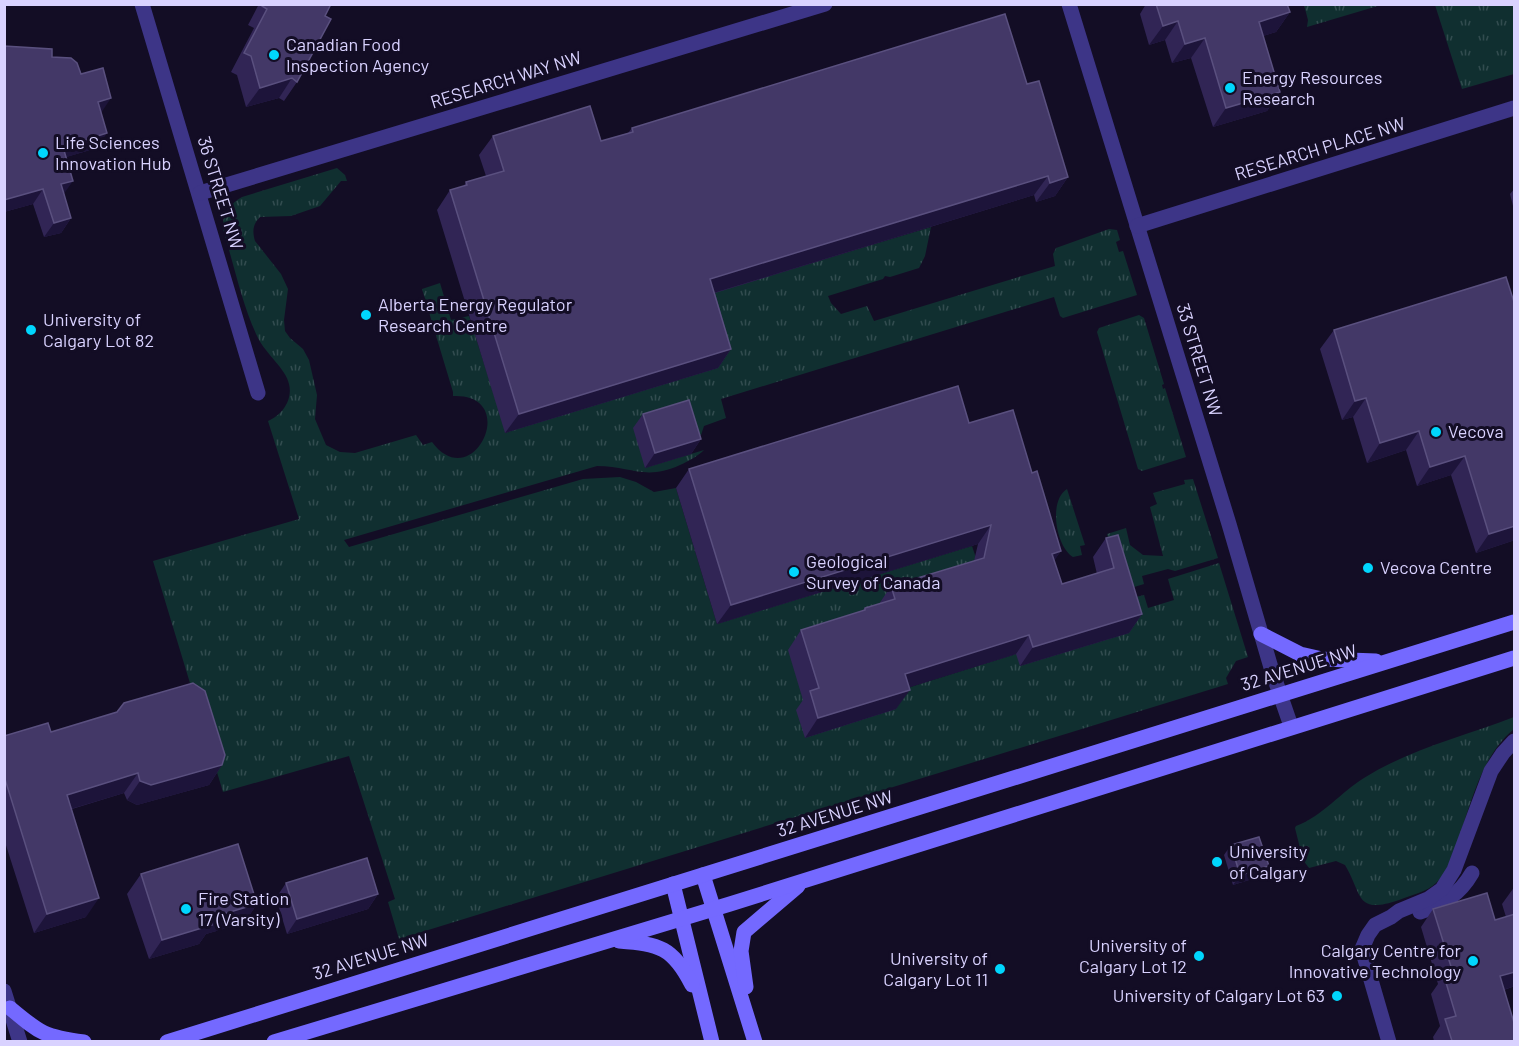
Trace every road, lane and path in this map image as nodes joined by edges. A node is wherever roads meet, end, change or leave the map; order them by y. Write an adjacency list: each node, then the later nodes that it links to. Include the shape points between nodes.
1 (142, 4): 5 (street, 36 STREET NW)
2 (825, 4): 5 (street, RESEARCH WAY NW)
3 (1069, 4): 6 (street, 33 STREET NW)
4 (1515, 108): 6 (street, RESEARCH PLACE NW)
5 (200, 193): 7 (street, 36 STREET NW)
6 (1137, 226): 9 (street, 33 STREET NW)
7 (258, 393)
8 (1515, 622): 11 (main road, 32 AVENUE NW)
9 (1261, 634): 11 (main road, via 1311,657); 12 (street, 33 STREET NW)
10 (1515, 658): 13 (main road)
11 (1391, 661): 12 (main road, 32 AVENUE NW)
12 (1281, 694): 13 (street, 33 STREET NW); 16 (main road, 32 AVENUE NW)
13 (1291, 726): 17 (main road)
14 (1515, 741): 20 (street, via 1491,771 1443,890)
15 (1472, 873): 20 (street, via 1449,900 1401,918)
16 (703, 875): 18 (main road, 32 AVENUE NW); 19 (main road)
17 (802, 882): 19 (main road); 26 (main road, via 744,932 741,957)
18 (673, 884): 21 (main road); 29 (main road, 32 AVENUE NW)
19 (713, 910): 21 (main road); 26 (main road)
20 (1391, 917): 33 (street, via 1375,925 1362,949)
21 (683, 918): 22 (main road); 24 (main road)
22 (610, 940): 24 (main road, via 661,947 682,966); 30 (main road)
23 (4, 992): 25 (street)
24 (702, 1007): 31 (main road)
25 (10, 1008): 27 (street); 28 (main road, via 42,1033)
26 (749, 1022): 32 (main road)
27 (20, 1041)
28 (84, 1041)
29 (167, 1041)
30 (274, 1041)
31 (712, 1041)
32 (755, 1041)
33 (1389, 1041)

